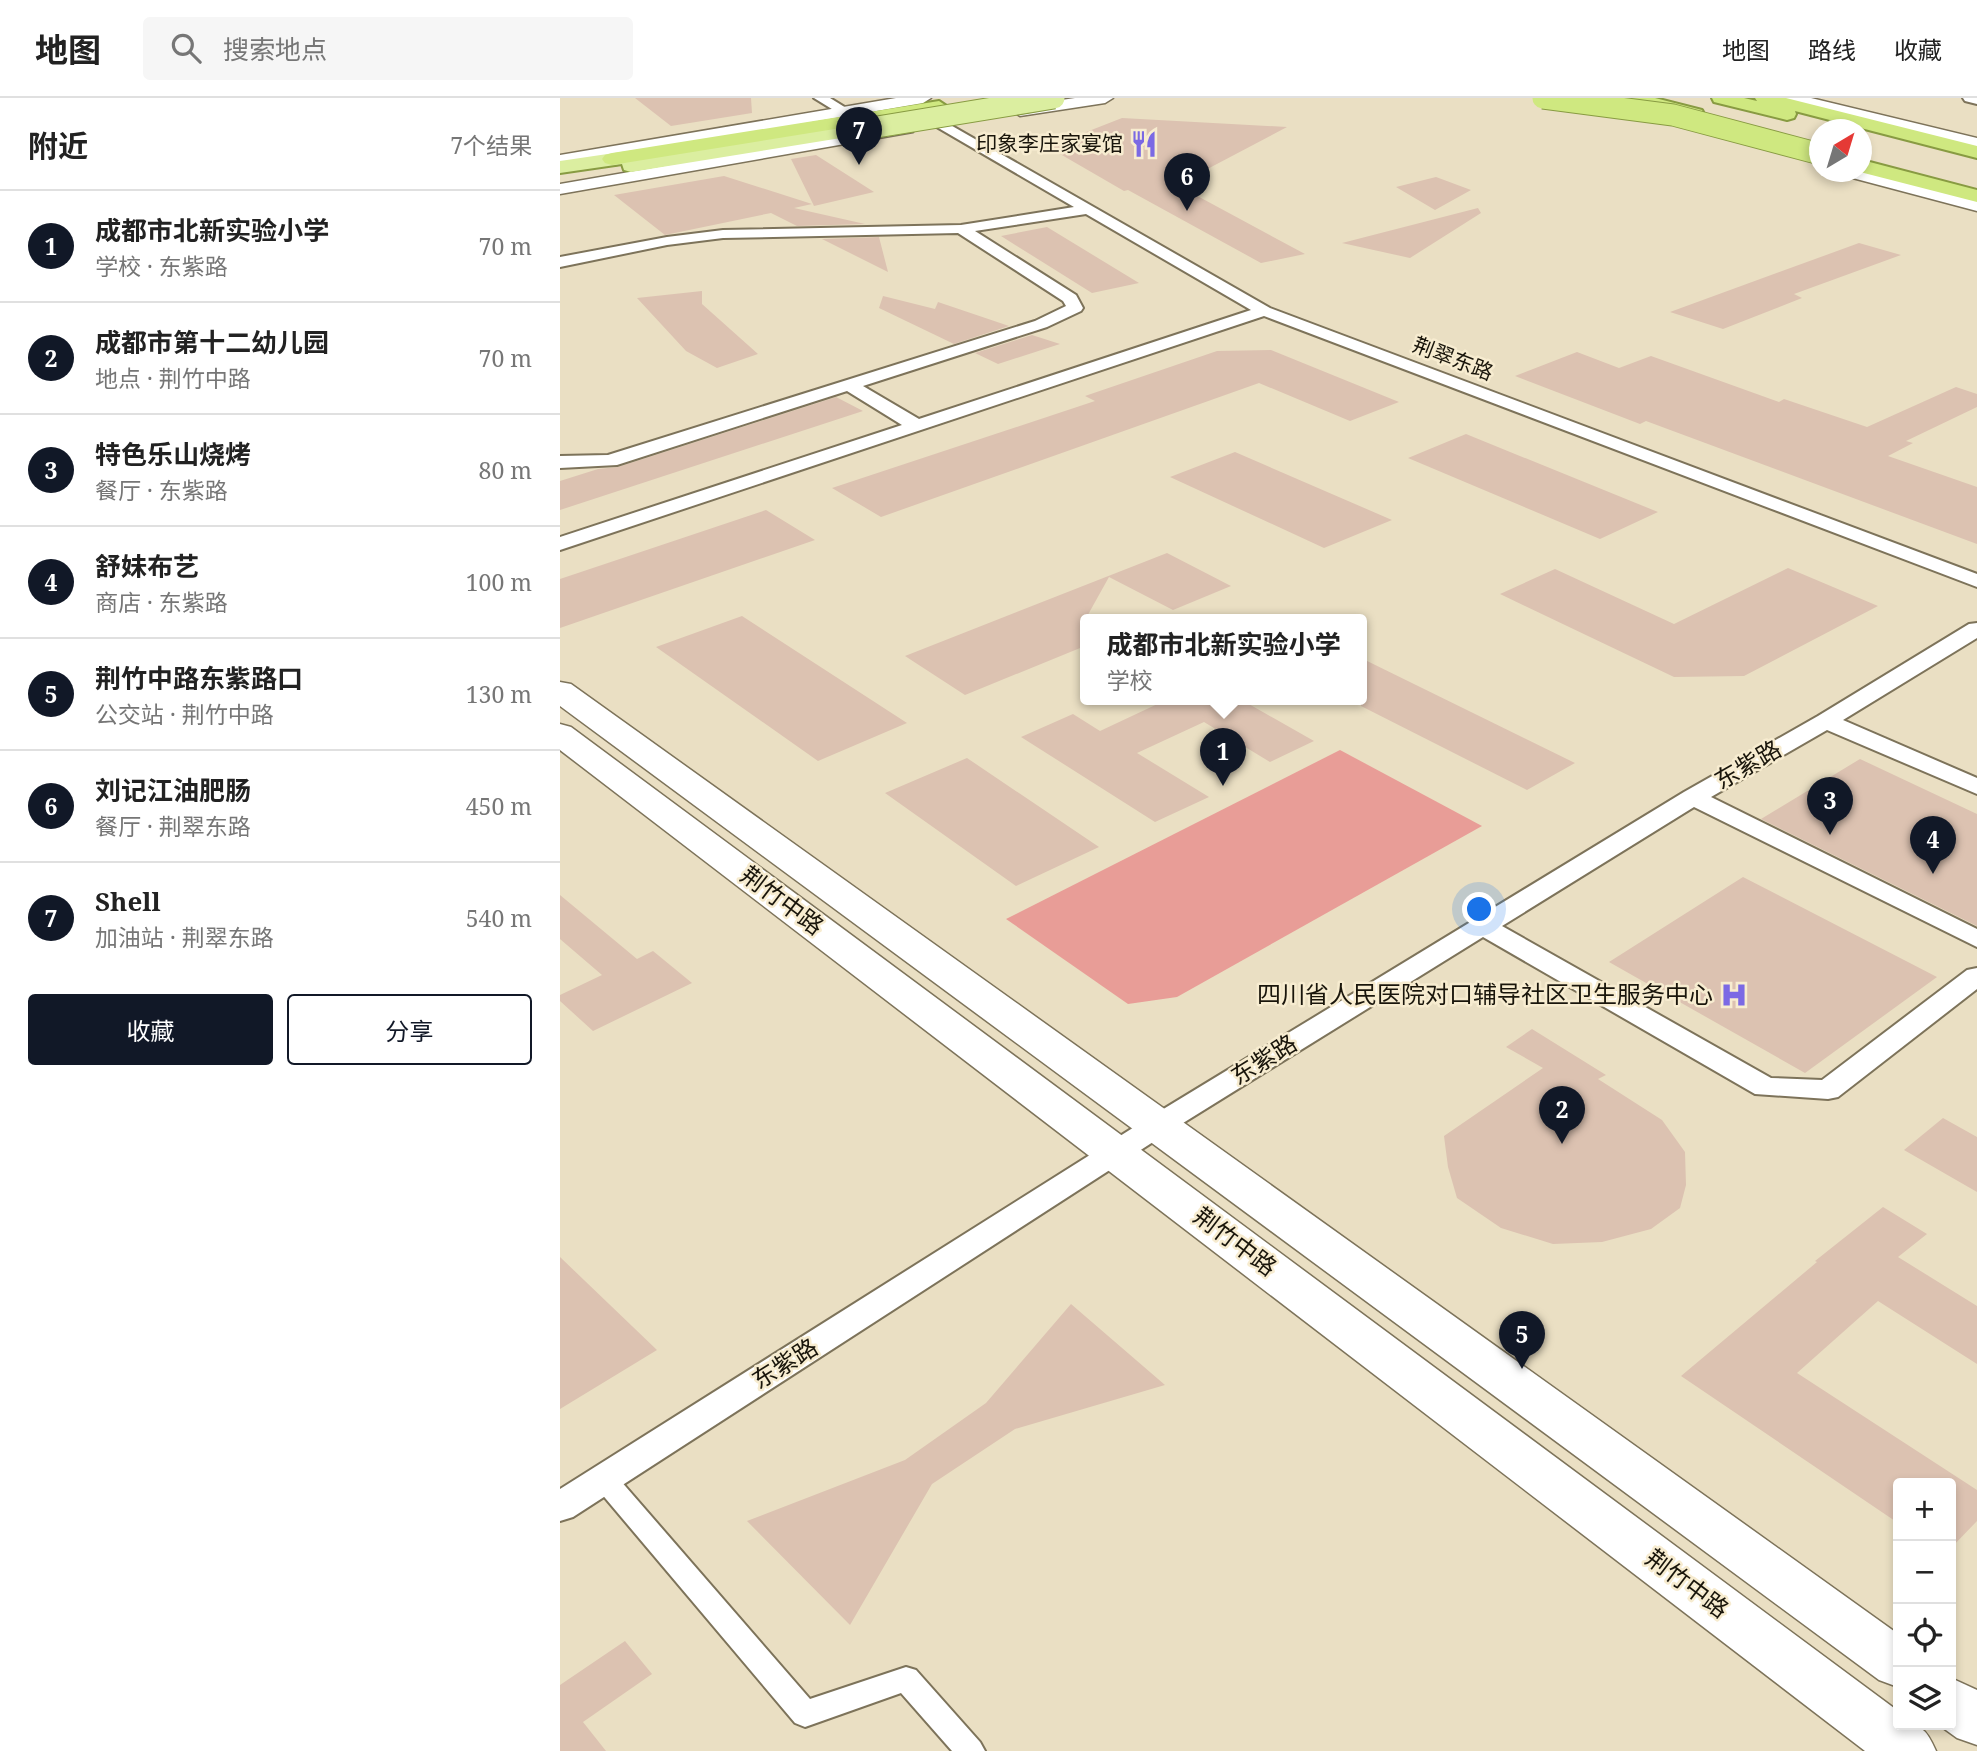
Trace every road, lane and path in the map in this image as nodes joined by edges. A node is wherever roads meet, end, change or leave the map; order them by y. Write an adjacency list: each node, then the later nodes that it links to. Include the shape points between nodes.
1 (820, 98): 16 (street)
2 (923, 98): 16 (street)
3 (994, 98): 16 (highway)
4 (1054, 98): 14 (main road, bridge)
5 (1066, 98): 14 (highway, bridge)
6 (1105, 98): 18 (street)
7 (1543, 98): 22 (highway, bridge, via 1673,116)
8 (1588, 98): 26 (main road)
9 (1633, 98): 20 (highway)
10 (1721, 98): 17 (highway)
11 (1764, 98): 23 (highway)
12 (1789, 98): 21 (main road)
13 (1969, 98): 15 (street)
14 (1024, 100): 16 (main road, bridge)
15 (1977, 100)
16 (859, 120): 25 (street); 28 (main road); 31 (main road)
17 (1809, 121)
18 (940, 123): 33 (street); 36 (street, 荆翠东路)
19 (1872, 136): 27 (highway)
20 (1809, 142)
21 (1977, 144)
22 (1809, 151)
23 (1977, 152)
24 (1872, 159): 32 (highway)
25 (560, 160)
26 (1809, 160)
27 (1977, 162)
28 (560, 167)
29 (1872, 169): 34 (highway)
30 (1872, 177): 35 (main road)
31 (560, 178)
32 (1977, 185)
33 (560, 189)
34 (1977, 197)
35 (1977, 205)
36 (1088, 209): 37 (street); 39 (street, 荆翠东路)
37 (961, 229): 38 (street, via 723,234); 40 (street, via 1070,298 1075,308 1041,324)
38 (560, 262)
39 (1264, 311): 41 (street); 44 (street, 荆翠东路)
40 (847, 384): 41 (street); 42 (street, via 610,461)
41 (918, 426): 43 (street)
42 (560, 462)
43 (560, 544)
44 (1977, 581)
45 (1977, 629): 47 (street, 东紫路)
46 (560, 691): 54 (main road, 荆竹中路)
47 (1826, 721): 49 (street); 50 (street, 东紫路)
48 (560, 734): 55 (main road, 荆竹中路)
49 (1977, 787)
50 (1693, 797): 51 (street, 东紫路); 52 (street)
51 (1483, 926): 53 (street, via 1765,1087 1828,1090); 54 (street, 东紫路)
52 (1977, 939)
53 (1977, 975)
54 (1157, 1126): 55 (street, 东紫路); 58 (main road, 荆竹中路)
55 (1118, 1153): 56 (street, 东紫路); 62 (main road, 荆竹中路)
56 (604, 1479): 57 (street, 东紫路); 61 (street, via 805,1714 905,1679)
57 (560, 1507)
58 (1893, 1660)
59 (1956, 1706): 60 (main road)
60 (1977, 1721)
61 (970, 1751)
62 (1908, 1751)

